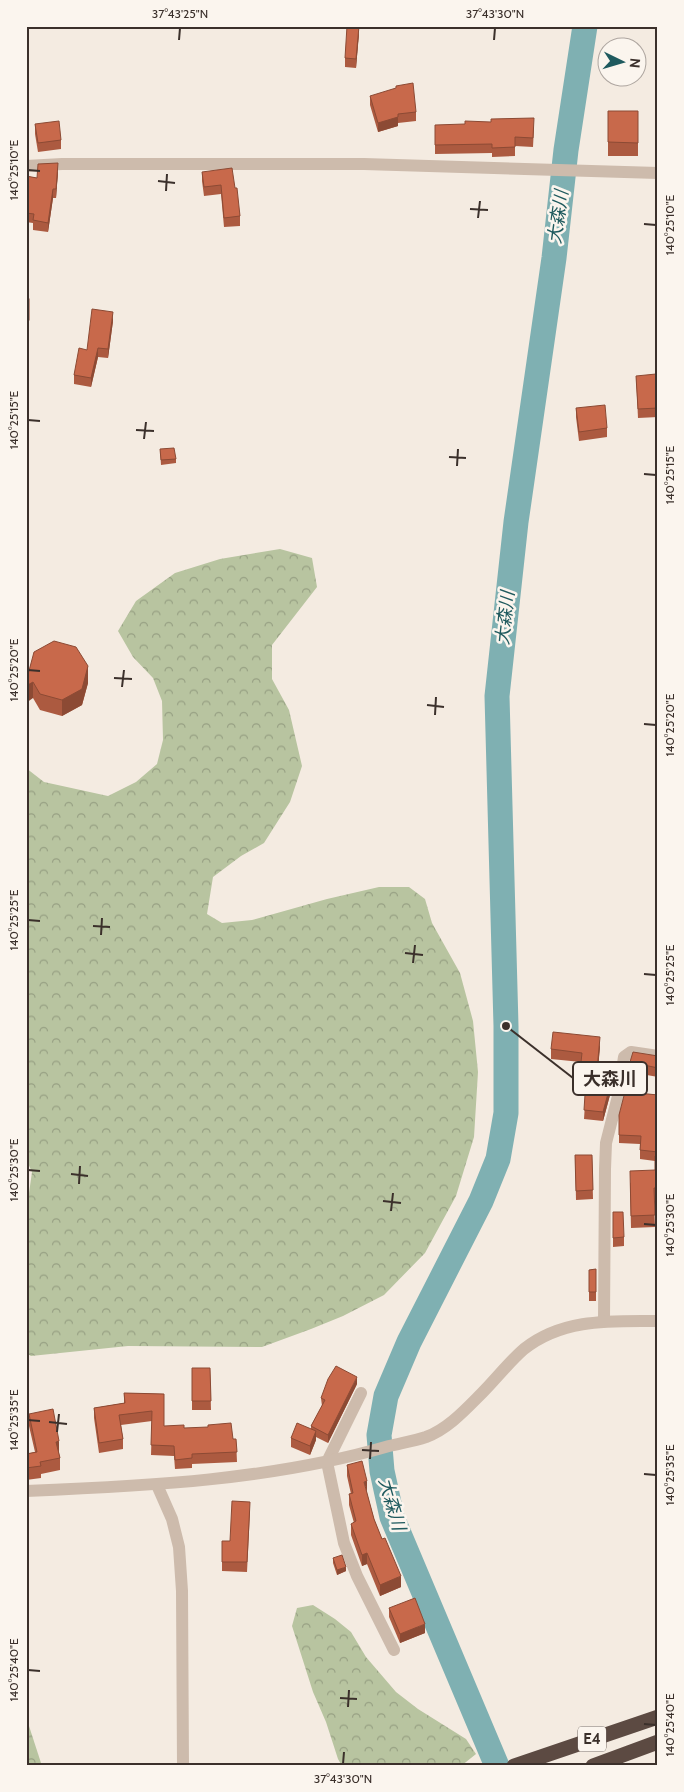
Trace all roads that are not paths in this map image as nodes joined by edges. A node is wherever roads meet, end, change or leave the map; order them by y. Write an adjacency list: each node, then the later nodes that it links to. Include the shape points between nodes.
1 (26, 166): 2 (street, via 364,164)
2 (658, 173)
3 (658, 1056): 4 (street, via 631,1052 622,1063 604,1169)
4 (604, 1321): 5 (street); 7 (street, via 570,1326 540,1339 524,1350 443,1429 426,1437)
5 (658, 1321)
6 (361, 1393): 7 (street)
7 (327, 1462): 8 (street); 10 (street, via 344,1543)
8 (157, 1485): 9 (street); 14 (street, via 172,1519 179,1547)
9 (26, 1491)
10 (394, 1650)
11 (658, 1717): 13 (highway, E4)
12 (658, 1742): 15 (highway, E4)
13 (521, 1764)
14 (183, 1766)
15 (593, 1766)

